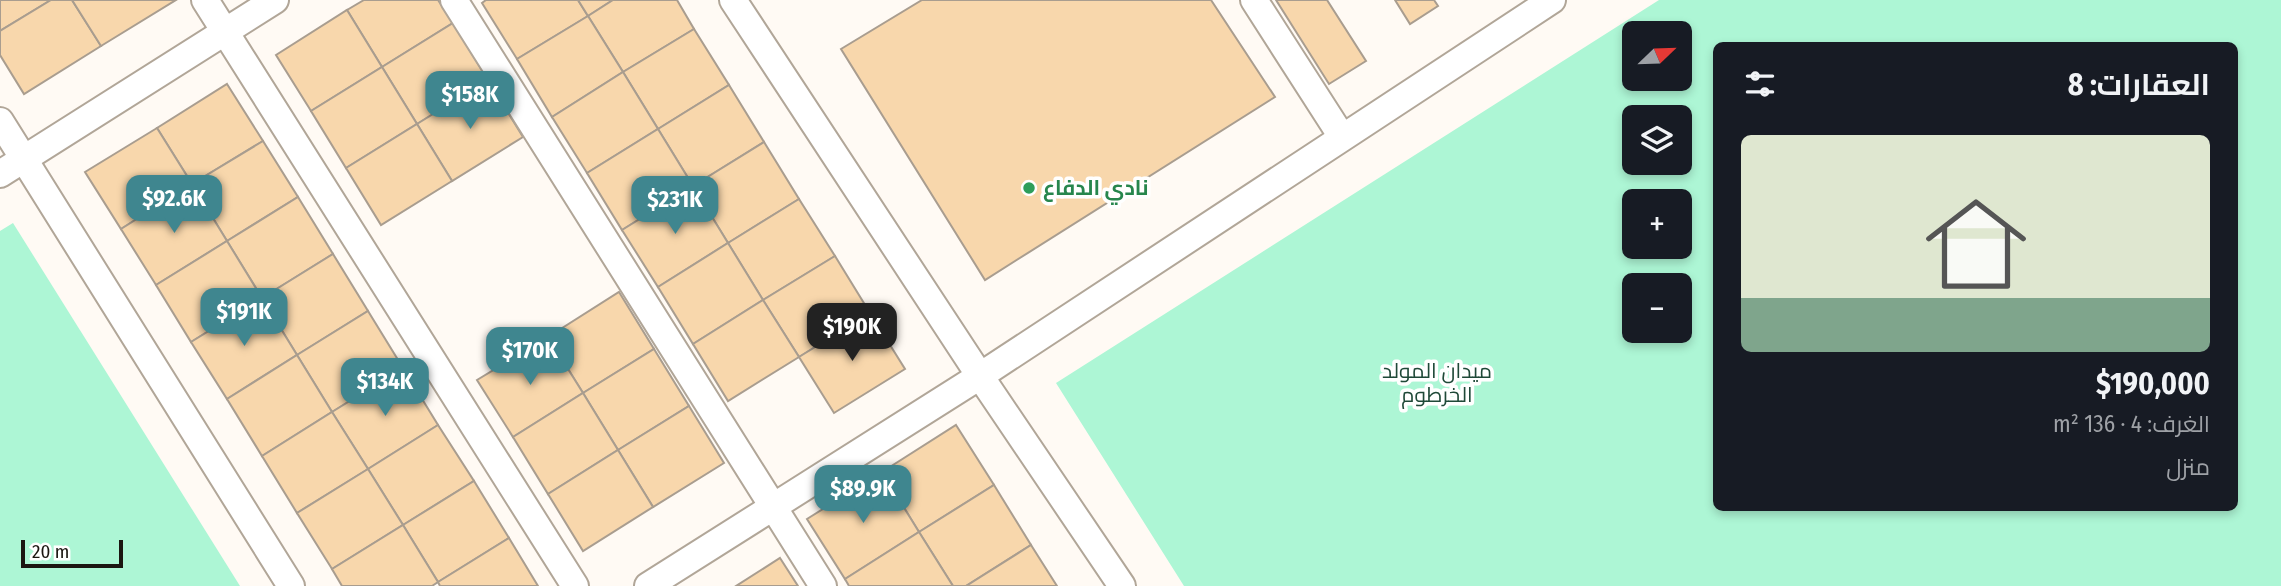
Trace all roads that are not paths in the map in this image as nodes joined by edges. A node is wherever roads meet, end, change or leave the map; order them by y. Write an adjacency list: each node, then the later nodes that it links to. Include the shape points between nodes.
1 (205, 0): 7 (street)
2 (275, 0): 7 (street)
3 (454, 0): 13 (street)
4 (733, 0): 12 (street)
5 (1254, 0): 9 (street)
6 (1552, 0): 9 (street)
7 (225, 31): 10 (street); 15 (street)
8 (0, 121): 10 (street)
9 (1342, 137): 12 (street)
10 (24, 159): 11 (street); 14 (street)
11 (0, 174)
12 (980, 376): 13 (street); 18 (street)
13 (774, 507): 16 (street); 17 (street)
14 (291, 586)
15 (575, 586)
16 (648, 586)
17 (823, 586)
18 (1122, 586)

